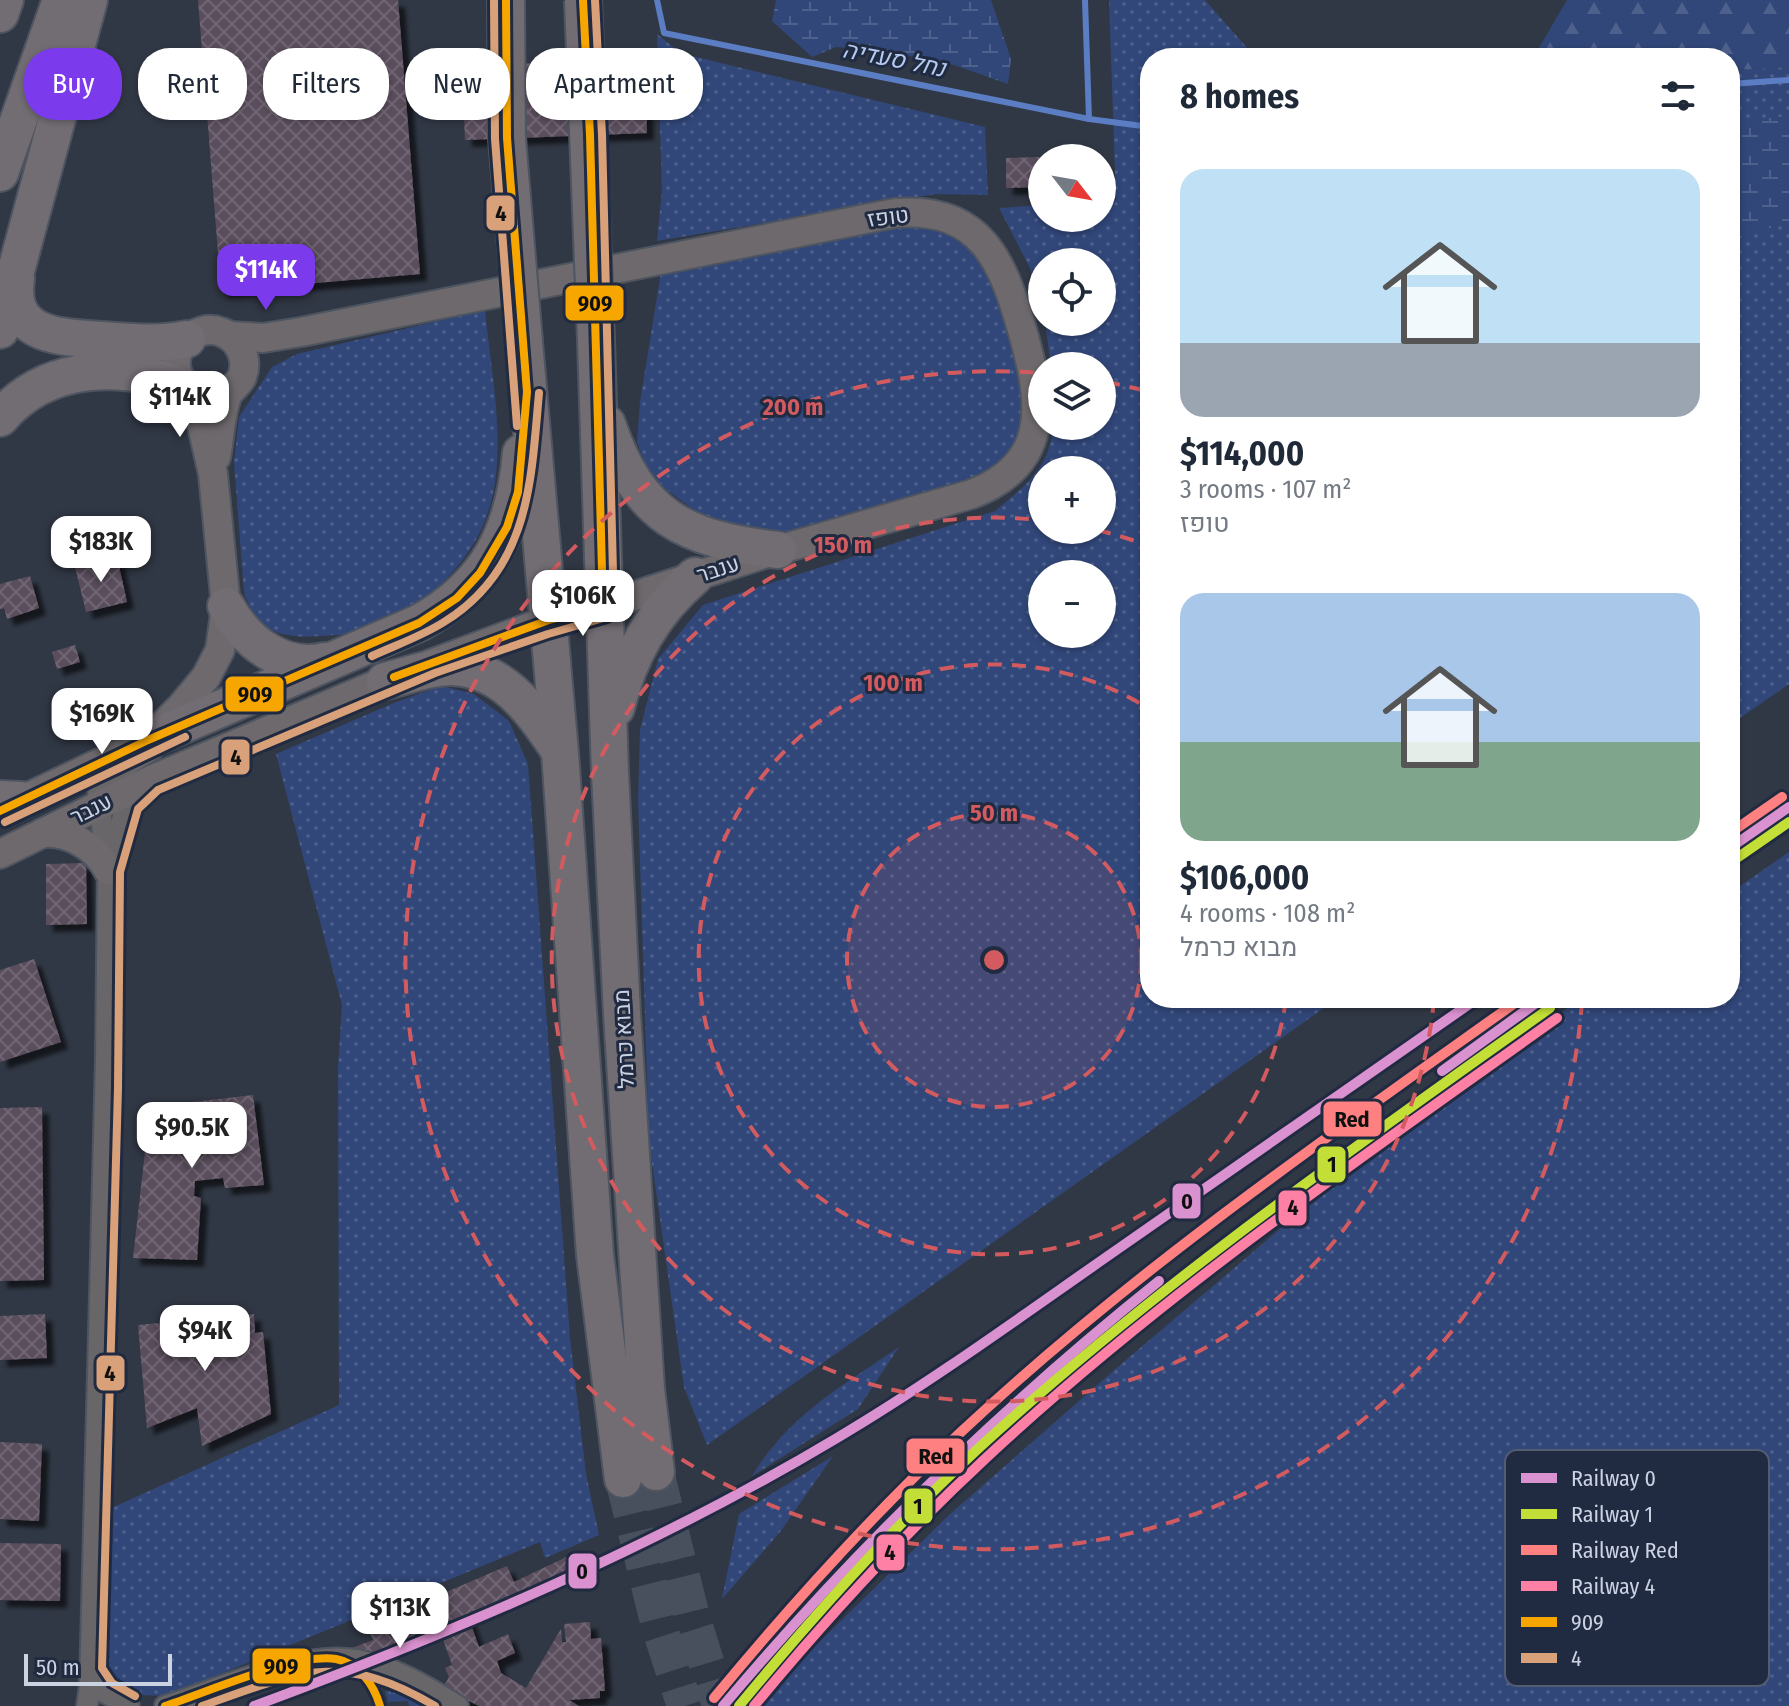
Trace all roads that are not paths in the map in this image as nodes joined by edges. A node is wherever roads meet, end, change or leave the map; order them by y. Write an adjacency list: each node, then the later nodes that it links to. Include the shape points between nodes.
1 (5, 0): 7 (highway)
2 (50, 0): 8 (highway)
3 (61, 0): 9 (highway)
4 (89, 0): 12 (highway)
5 (506, 0): 19 (highway, bridge, via 507,138)
6 (583, 0): 20 (highway, מבוא כרמל, bridge)
7 (0, 14)
8 (42, 48)
9 (44, 48)
10 (24, 105): 11 (highway)
11 (0, 173)
12 (17, 267): 13 (highway); 16 (highway, via 19,310 46,334 153,344)
13 (0, 330)
14 (301, 332): 15 (street, טופז); 17 (street, via 277,345); 23 (street, טופז, via 895,213 942,216 974,233 998,261 1033,370 1038,405 1024,455 986,489)
15 (230, 336): 16 (street, via 208,330); 17 (street, via 243,354)
16 (187, 339): 18 (street, via 180,347 177,370)
17 (235, 385): 18 (street, via 217,397); 22 (street)
18 (191, 392): 21 (highway, via 134,373 76,373 25,394); 22 (street)
19 (527, 392): 27 (highway, מבוא כרמל); 28 (highway, via 518,492 507,527 480,573 442,610)
20 (597, 396): 23 (highway, via 619,458 665,517 715,540); 26 (highway, מבוא כרמל)
21 (0, 418)
22 (213, 474): 25 (street, ענבר)
23 (778, 550): 24 (street, ענבר)
24 (695, 576): 26 (street, ענבר); 31 (highway, via 665,605 635,649)
25 (226, 606): 28 (highway, via 244,632 277,657 303,663); 32 (street, ענבר, via 224,635 214,663)
26 (603, 606): 27 (street, ענבר); 31 (highway, מבוא כרמל)
27 (549, 620): 29 (street, ענבר); 33 (highway, מבוא כרמל)
28 (334, 659): 30 (highway)
29 (385, 681): 33 (highway, via 448,667 487,674 522,700); 34 (street, ענבר)
30 (222, 707): 32 (highway); 36 (street, via 120,770 101,788)
31 (608, 737): 33 (highway, מבוא כרמל, via 646,1389 640,1476 595,1255)
32 (148, 740): 35 (street, ענבר)
33 (560, 753)
34 (151, 780): 36 (street, ענבר); 39 (street, via 127,803)
35 (7, 803)
36 (98, 806): 37 (street, ענבר); 39 (street)
37 (43, 833): 38 (street, ענבר); 39 (street, via 59,833 90,848)
38 (0, 854)
39 (108, 870): 40 (street)
40 (90, 1671): 41 (street); 42 (street, via 104,1692)
41 (87, 1706)
42 (129, 1706)
43 (165, 1706): 44 (street, via 291,1664 335,1658 391,1670)
44 (458, 1706)

